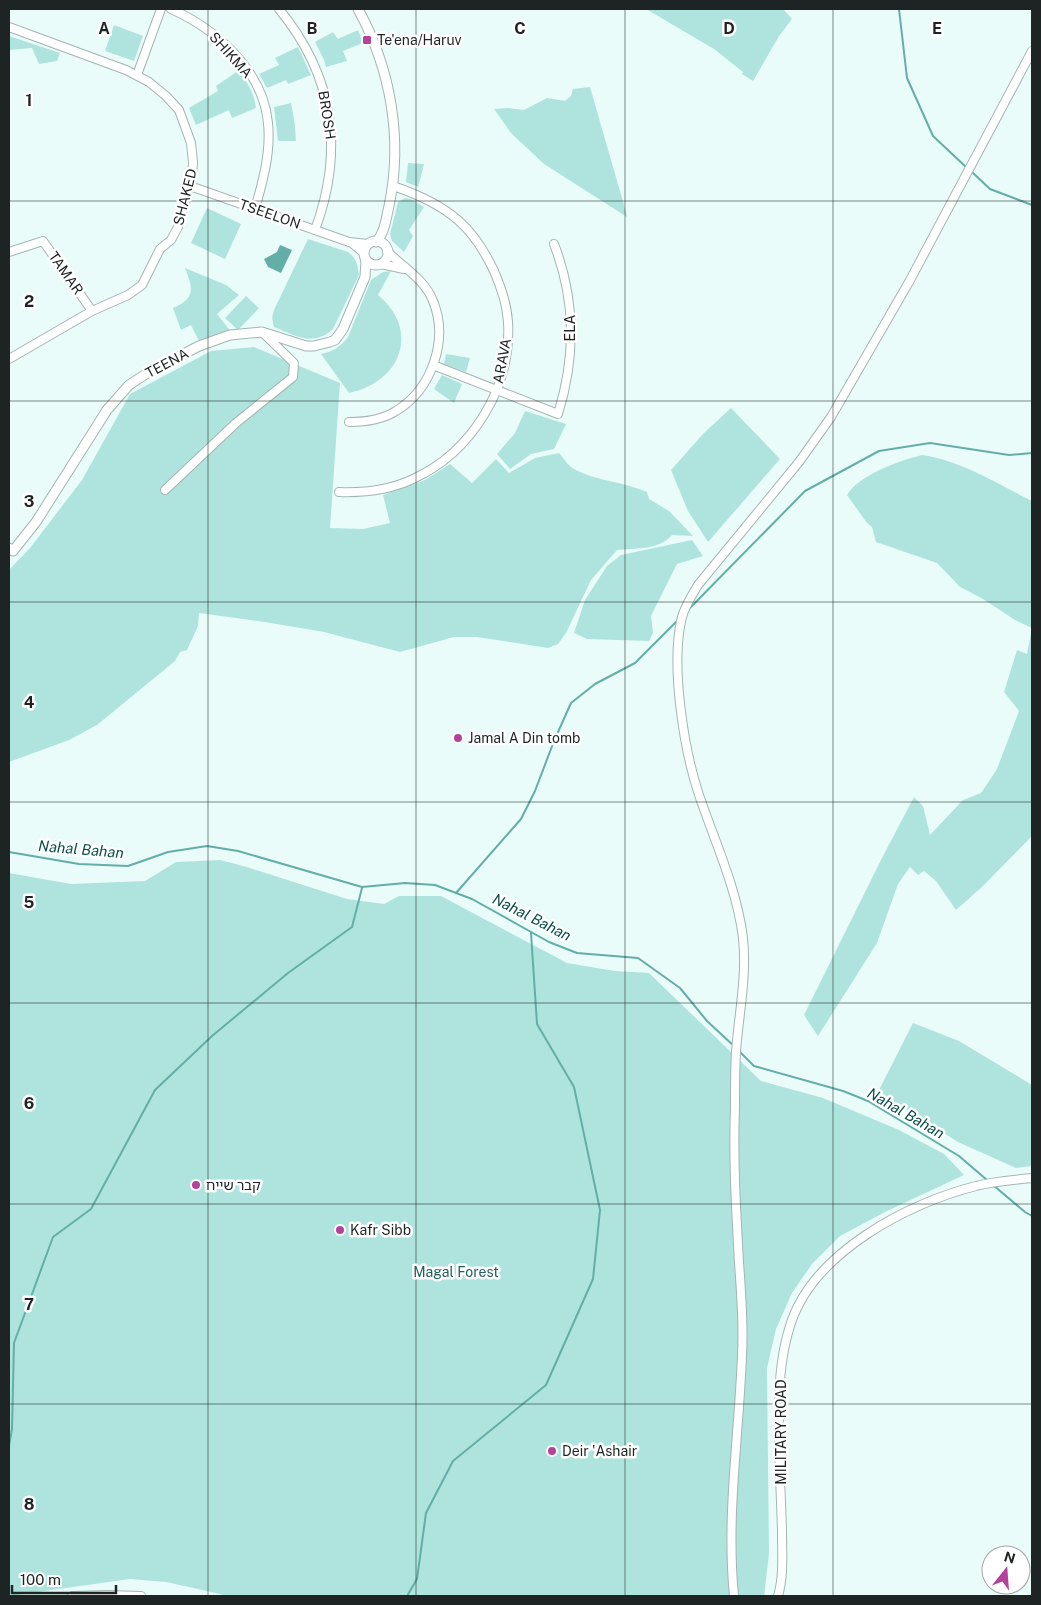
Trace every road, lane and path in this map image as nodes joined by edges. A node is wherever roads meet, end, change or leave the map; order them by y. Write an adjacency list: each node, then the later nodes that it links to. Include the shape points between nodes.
1 (161, 9): 7 (street)
2 (171, 9): 10 (street, SHIKMA, via 202,25 222,41 259,91 268,122 268,137 266,165)
3 (279, 9): 11 (street, BROSH, via 308,49 329,113 331,168 324,206)
4 (358, 9): 9 (street, via 379,53 392,110)
5 (9, 27): 7 (street, SHAKED)
6 (1032, 51): 34 (street, via 908,282 831,417 799,462 698,585 682,618 678,666 689,757 698,794 734,897 744,959 736,1051 734,1137 743,1353 732,1482 730,1537)
7 (137, 75): 8 (street, SHAKED, via 161,90 178,110 191,143)
8 (190, 186): 10 (street, TSEELON); 22 (street, SHAKED, via 175,234 160,250 142,285)
9 (393, 186): 12 (street); 26 (street, ARAVA, via 432,202 460,222 482,248 491,265 503,294 508,322 507,347)
10 (255, 209): 11 (street, TSEELON)
11 (315, 230): 13 (street, TSEELON)
12 (383, 230): 14 (street); 16 (street)
13 (349, 242): 14 (street, TSEELON); 18 (street, TSEELON)
14 (372, 243): 16 (street); 18 (street)
15 (554, 244): 26 (street, ELA, via 566,278 571,316 568,374 558,414)
16 (386, 248): 19 (street, via 386,259); 20 (street)
17 (9, 252): 22 (street, TAMAR, via 43,241)
18 (365, 256): 19 (street, via 371,264); 21 (street, TEENA)
19 (380, 264): 20 (street); 21 (street, TEENA)
20 (406, 269): 25 (street, via 420,280 437,313 440,339)
21 (365, 277): 23 (street, TEENA, via 343,329 330,342 306,346)
22 (92, 311): 24 (street, SHAKED)
23 (262, 332): 28 (street, via 294,363 293,376 236,423); 30 (street, TEENA, via 239,333 209,342 129,385 107,410 36,522)
24 (9, 359)
25 (433, 365): 26 (street); 27 (street, via 415,395 397,411 376,420)
26 (496, 390): 29 (street, ARAVA, via 470,435 436,466 414,479 387,488)
27 (348, 422)
28 (165, 490)
29 (339, 492)
30 (11, 549)
31 (1032, 1178): 35 (street, MILITARY ROAD, via 978,1186 906,1212 847,1248 817,1278 800,1302 790,1325 782,1360 782,1541)
32 (72, 1596): 33 (street)
33 (141, 1596)
34 (734, 1596)
35 (778, 1596)

